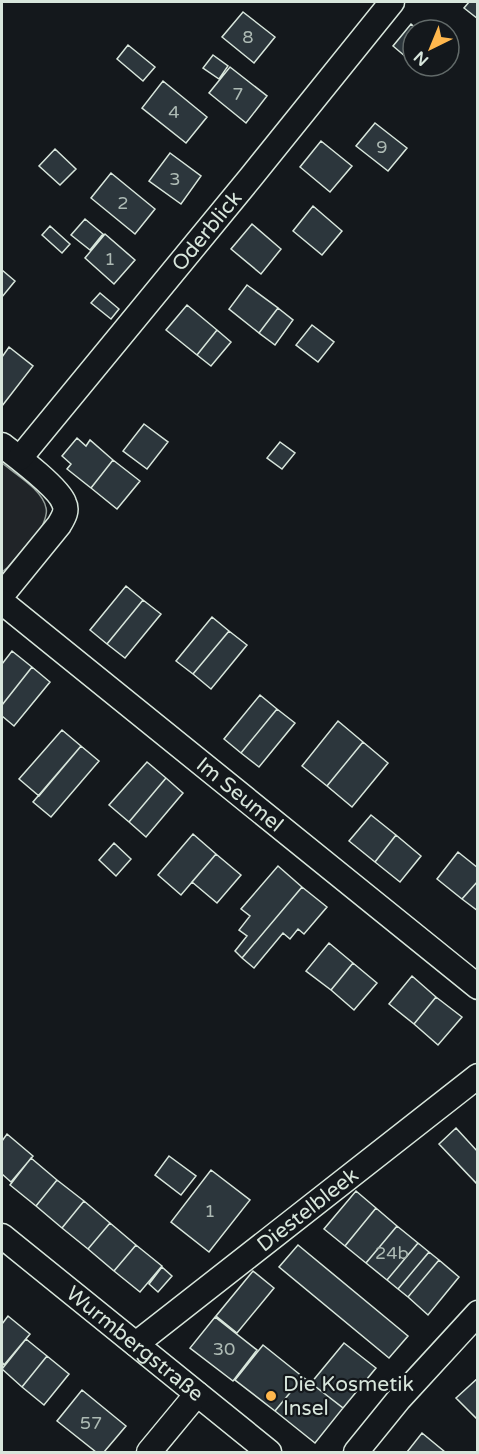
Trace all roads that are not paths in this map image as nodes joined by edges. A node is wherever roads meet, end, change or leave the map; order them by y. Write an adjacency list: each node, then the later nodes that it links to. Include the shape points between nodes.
1 (392, 2): 2 (street, Oderblick, via 251,177)
2 (10, 452): 3 (street, via 59,495 65,513)
3 (2, 594)
4 (2, 602): 5 (street, Im Seumel)
5 (477, 987)
6 (477, 1076): 9 (street, Diestelbleek)
7 (2, 1236): 9 (street, Wurmbergstraße)
8 (477, 1313): 13 (street)
9 (136, 1344): 10 (street, Wurmbergstraße)
10 (197, 1394): 11 (street); 12 (street, Wurmbergstraße)
11 (149, 1452)
12 (269, 1452)
13 (356, 1452)

